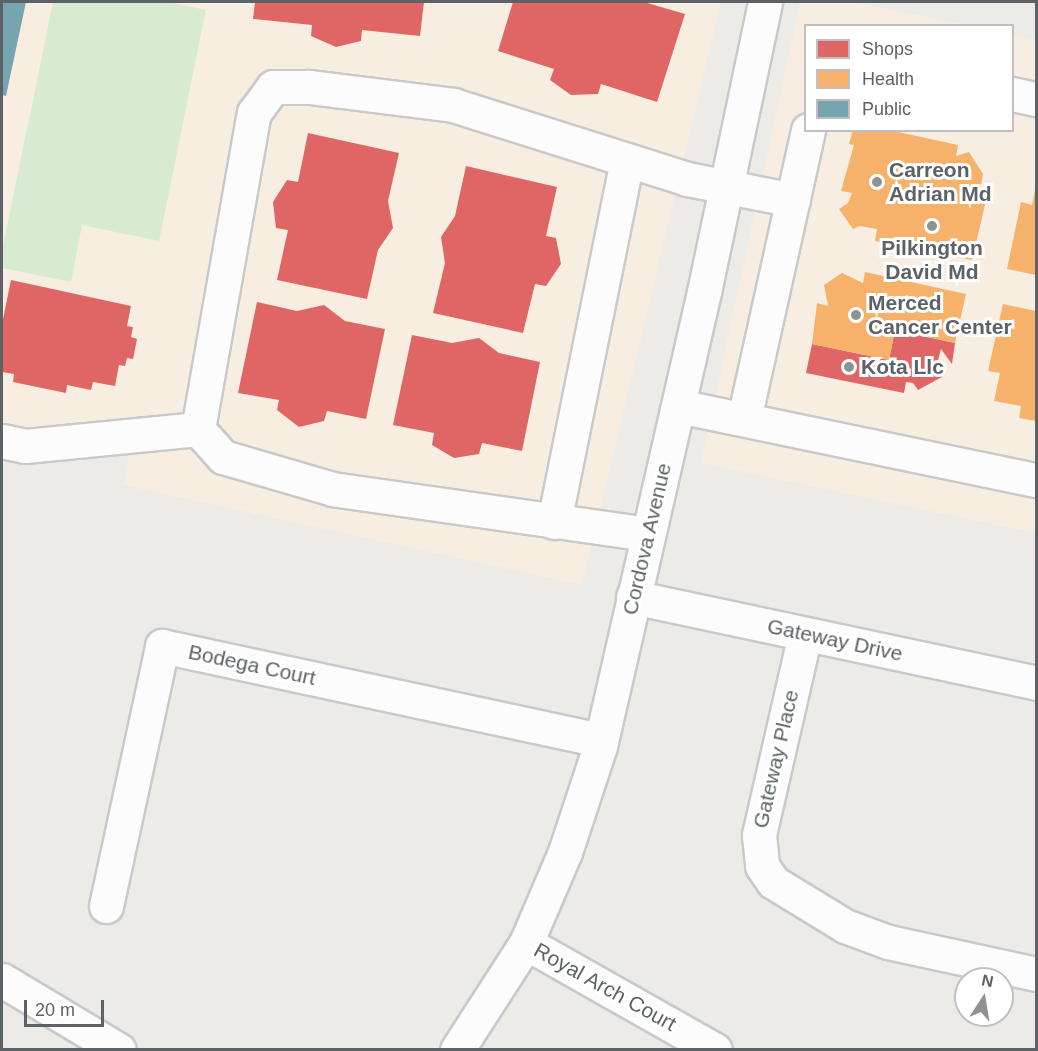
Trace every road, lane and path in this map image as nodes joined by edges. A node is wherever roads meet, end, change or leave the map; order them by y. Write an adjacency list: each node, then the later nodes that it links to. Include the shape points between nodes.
1 (765, 2): 6 (street, Cordova Avenue)
2 (1014, 94): 3 (street)
3 (1036, 99)
4 (808, 132): 7 (street)
5 (627, 160): 6 (street); 10 (street, via 453,105 309,87 273,87 254,113); 13 (street)
6 (726, 187): 7 (street); 8 (street, Cordova Avenue)
7 (793, 200): 9 (street)
8 (678, 406): 9 (street); 14 (street, Cordova Avenue)
9 (744, 419): 12 (street)
10 (198, 429): 11 (street, via 25,446); 13 (street, via 223,457 333,489)
11 (2, 441)
12 (1036, 480)
13 (554, 522): 14 (street)
14 (648, 534): 15 (street, Cordova Avenue)
15 (633, 597): 16 (street, Gateway Drive); 18 (street, Cordova Avenue)
16 (805, 634): 17 (street, Gateway Drive); 21 (street, Gateway Place, via 759,835 762,866 773,882 845,926 888,942)
17 (1036, 683)
18 (601, 740): 19 (street, Bodega Court, via 162,646); 20 (street, Cordova Avenue, via 566,852)
19 (106, 906)
20 (526, 943): 24 (street, Cordova Avenue); 25 (street, Royal Arch Court)
21 (1036, 974)
22 (3, 988): 23 (street)
23 (119, 1050)
24 (457, 1050)
25 (715, 1050)

